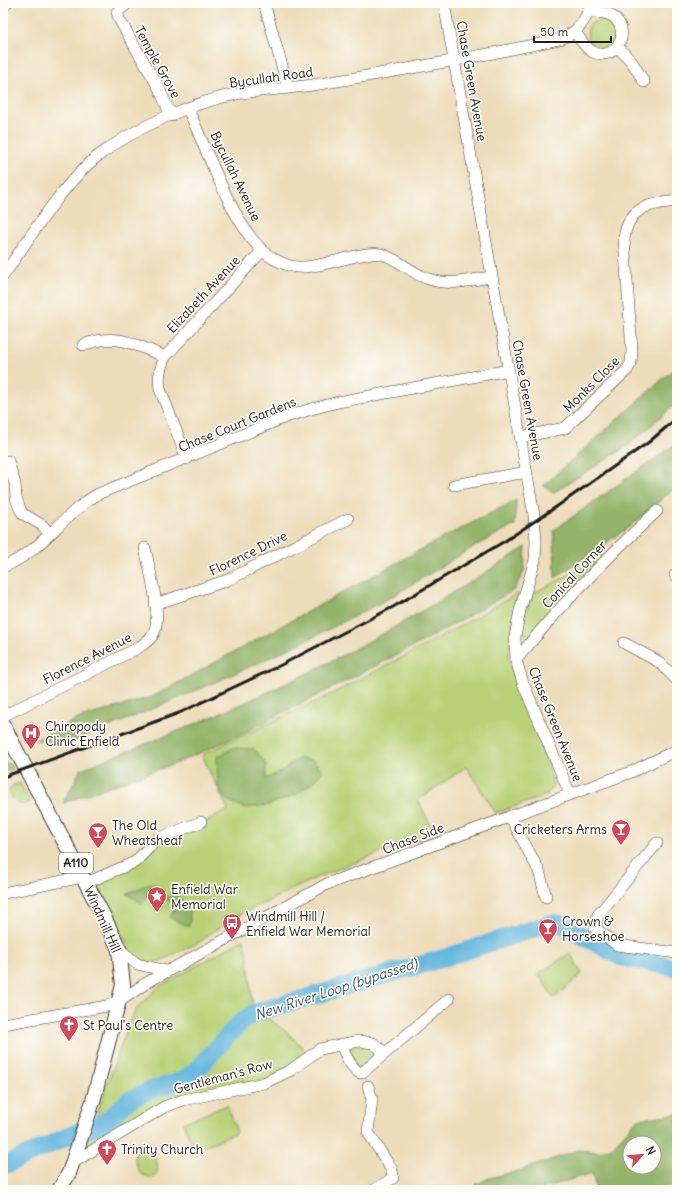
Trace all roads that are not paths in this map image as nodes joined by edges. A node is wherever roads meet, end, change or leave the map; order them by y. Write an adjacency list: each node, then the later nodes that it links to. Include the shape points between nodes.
1 (7, 3): 5 (street)
2 (128, 3): 13 (street, Temple Grove, via 117,12 119,19 159,88)
3 (264, 3): 11 (street)
4 (444, 3): 9 (street, Chase Green Avenue)
5 (3, 6)
6 (589, 7): 7 (street, via 581,26); 8 (street, via 616,19 622,32 622,40)
7 (575, 32): 8 (street, via 584,45 593,52 606,53); 9 (street, Bycullah Road, via 560,39)
8 (618, 47): 10 (street, via 632,62)
9 (453, 60): 11 (street, Bycullah Road, via 324,84); 17 (street, Chase Green Avenue)
10 (644, 82)
11 (288, 87): 12 (street, Bycullah Road, via 235,95)
12 (188, 109): 13 (street, Bycullah Road); 15 (street, Bycullah Avenue, via 236,213)
13 (171, 116): 16 (street, Bycullah Road, via 123,139 87,166 40,223)
14 (677, 201): 21 (street, Monks Close, via 651,204 638,210 625,230 632,351 631,363 627,370 565,428)
15 (262, 251): 17 (street, Bycullah Avenue, via 280,262 296,267 380,254 425,278 443,283); 19 (street, Elizabeth Avenue)
16 (3, 276)
17 (491, 277): 20 (street, Chase Green Avenue)
18 (83, 345): 19 (street, via 109,338 130,343)
19 (165, 357): 22 (street, Elizabeth Avenue, via 159,370 160,389)
20 (509, 370): 21 (street, Chase Green Avenue); 22 (street, Chase Court Gardens, via 308,410)
21 (520, 437): 24 (street, Chase Green Avenue)
22 (187, 459): 28 (street, Chase Court Gardens, via 98,494 80,504)
23 (8, 461): 28 (street, via 20,509)
24 (527, 472): 25 (street); 33 (street, Chase Green Avenue, via 534,515 535,560 515,637)
25 (454, 485)
26 (657, 511): 33 (street, Conical Corner, via 611,555)
27 (348, 519): 31 (street, Florence Drive, via 228,580)
28 (50, 534): 30 (street, Chase Court Gardens, via 20,560)
29 (145, 548): 31 (street, Florence Avenue)
30 (3, 567)
31 (155, 604): 35 (street, Florence Avenue, via 156,629 151,638 138,648)
32 (624, 643): 34 (street, via 659,662)
33 (516, 660): 38 (street, Chase Green Avenue, via 523,683)
34 (677, 680)
35 (3, 716)
36 (3, 725): 42 (main road, Windmill Hill / A110)
37 (677, 750): 38 (street, Chase Side, via 631,772)
38 (570, 794): 39 (street, Chase Side)
39 (510, 816): 44 (street, via 539,871); 47 (street, Chase Side, via 327,884)
40 (201, 822): 42 (street, via 157,840 135,862)
41 (657, 843): 46 (street, via 598,915 594,928 617,945)
42 (85, 880): 43 (street); 45 (main road, Windmill Hill / A110)
43 (3, 893)
44 (546, 897)
45 (119, 949): 47 (street, via 137,964); 49 (main road, Windmill Hill / A110, via 123,985)
46 (677, 953)
47 (167, 971): 49 (street, Chase Side)
48 (449, 999): 52 (street)
49 (120, 1001): 50 (street, Chase Side, via 107,1006); 54 (main road, Windmill Hill / A110)
50 (3, 1024)
51 (341, 1044): 52 (street, Gentleman's Row, via 359,1041 373,1043); 52 (street, via 346,1057 360,1073); 54 (street, Gentleman's Row, via 320,1049 292,1070 264,1083 183,1100 164,1107)
52 (385, 1052)
53 (368, 1086): 57 (street, via 372,1099 368,1132 392,1170 393,1178)
54 (70, 1168): 55 (main road); 56 (main road)
55 (59, 1190)
56 (68, 1190)
57 (374, 1190)

